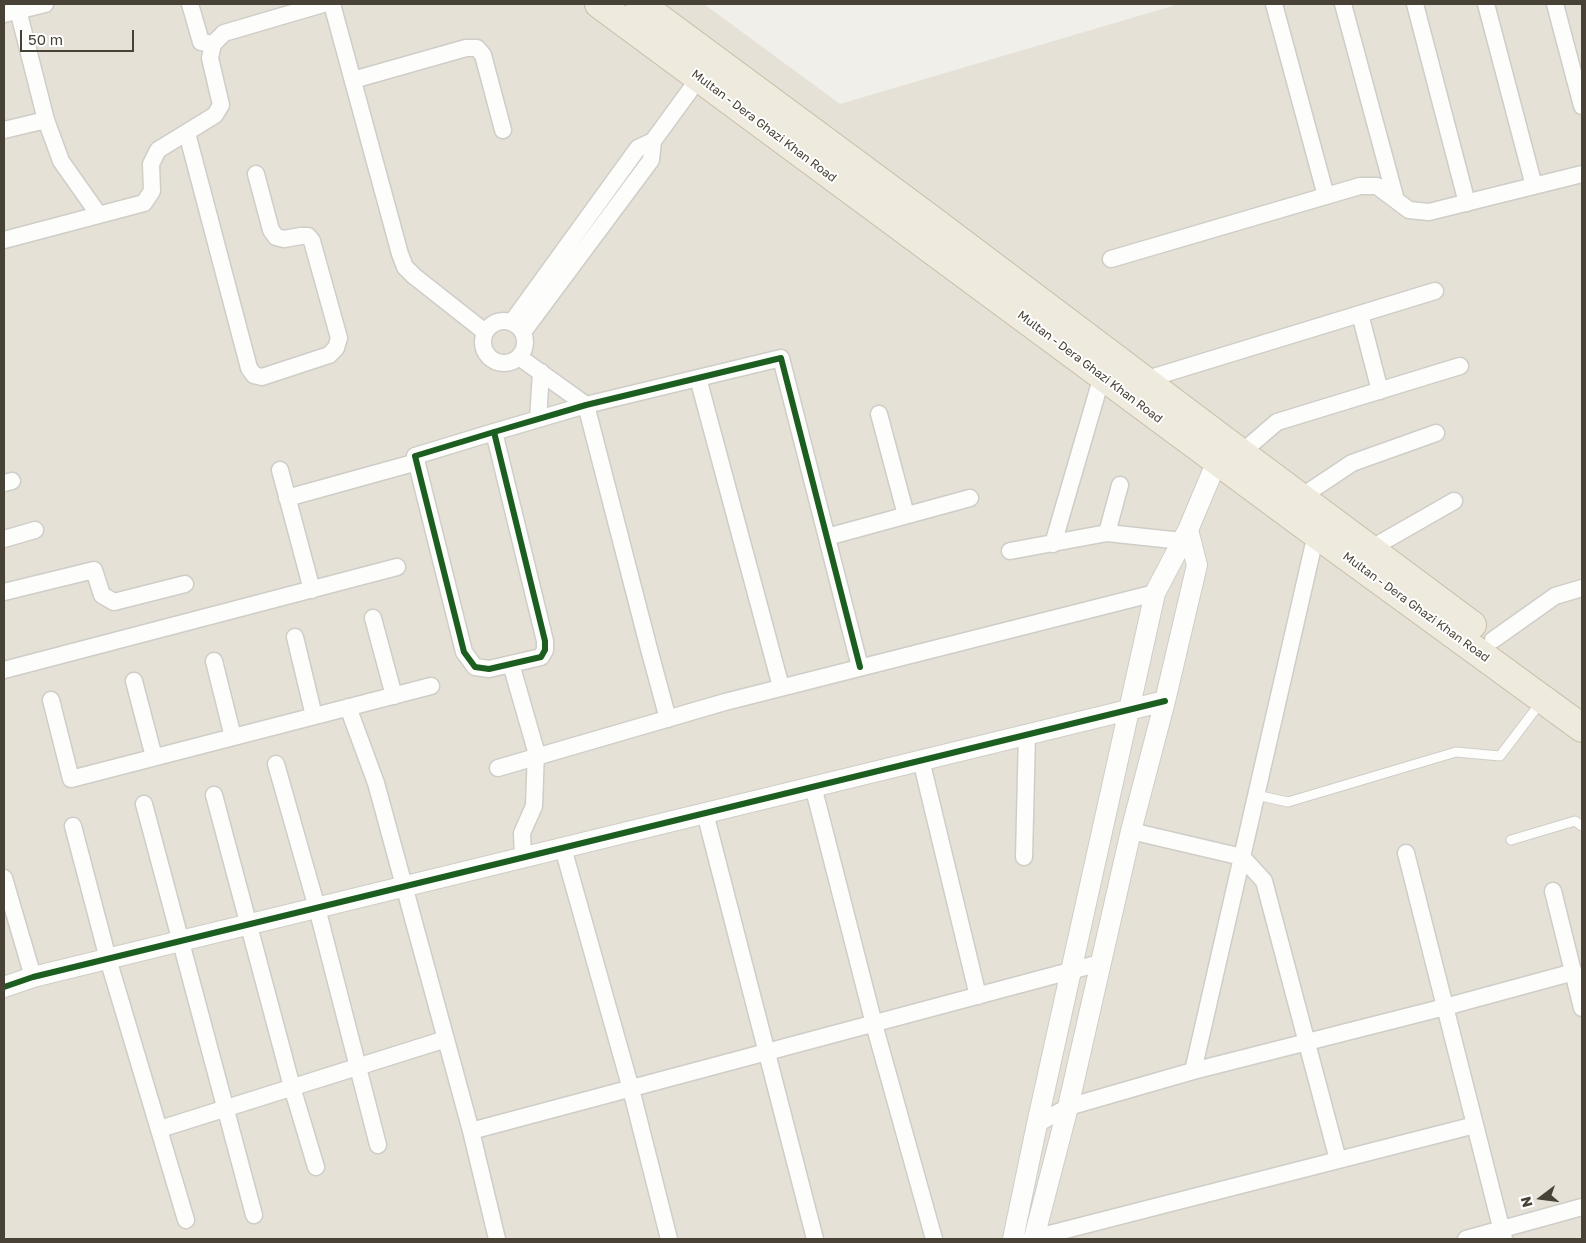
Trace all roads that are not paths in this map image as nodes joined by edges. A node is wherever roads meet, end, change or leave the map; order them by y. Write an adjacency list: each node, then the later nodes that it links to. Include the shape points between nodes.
1 (45, 4): 12 (street)
2 (190, 4): 13 (street, via 200,42)
3 (323, 4): 13 (street, via 224,33)
4 (332, 4): 15 (street)
5 (599, 4): 14 (highway, Multan - Dera Ghazi Khan Road)
6 (640, 4): 21 (highway, Multan - Dera Ghazi Khan Road)
7 (1274, 4): 25 (street)
8 (1343, 4): 26 (street)
9 (1415, 4): 27 (street)
10 (1486, 4): 24 (street)
11 (1555, 4): 16 (street)
12 (11, 12): 17 (street)
13 (213, 44): 20 (street, via 210,58 221,105 215,115)
14 (699, 78): 21 (highway, Multan - Dera Ghazi Khan Road); 33 (street, via 653,141 638,148)
15 (353, 80): 19 (street, via 466,48 477,48 483,55); 34 (street, via 405,267)
16 (1582, 106)
17 (46, 120): 18 (street); 28 (street, via 61,161)
18 (4, 130)
19 (503, 130)
20 (187, 133): 22 (street, via 249,368 254,375 262,377 329,355 339,338 312,241 308,236 276,237 271,230); 28 (street, via 158,150 151,164 152,191 144,203)
21 (799, 137): 38 (highway, Multan - Dera Ghazi Khan Road); 40 (highway, Multan - Dera Ghazi Khan Road)
22 (256, 174)
23 (1582, 174): 24 (street)
24 (1534, 186): 27 (street)
25 (1326, 196): 26 (street, via 1360,186 1377,186); 30 (street)
26 (1396, 200): 27 (street, via 1409,210 1429,212)
27 (1467, 202)
28 (99, 215): 29 (street)
29 (4, 240)
30 (1111, 259)
31 (1435, 291): 32 (street)
32 (1360, 314): 40 (street); 41 (street)
33 (517, 327): 34 (street, via 504,320 489,326); 35 (street, via 525,341)
34 (484, 332): 35 (street, via 483,349 495,362 512,362)
35 (519, 357): 37 (street)
36 (1460, 366): 41 (street)
37 (540, 372): 42 (street); 44 (street)
38 (1102, 376): 47 (highway, Multan - Dera Ghazi Khan Road); 62 (street)
39 (698, 378): 42 (street); 60 (street, via 781,358); 80 (street)
40 (1144, 380): 47 (highway, Multan - Dera Ghazi Khan Road)
41 (1380, 391): 47 (street, via 1278,422)
42 (586, 404): 44 (street); 89 (street)
43 (879, 414): 55 (street)
44 (538, 419): 45 (street)
45 (494, 432): 48 (street, via 415,456); 75 (street, via 545,641 541,657)
46 (1436, 433): 51 (street, via 1352,463)
47 (1228, 457): 51 (highway, Multan - Dera Ghazi Khan Road); 58 (highway, Multan - Dera Ghazi Khan Road); 59 (street)
48 (417, 462): 52 (street); 75 (street, via 464,652 475,667 490,669)
49 (280, 470): 52 (street)
50 (1120, 485): 57 (street)
51 (1300, 497): 63 (highway, Multan - Dera Ghazi Khan Road)
52 (288, 498): 68 (street)
53 (970, 498): 55 (street)
54 (1454, 501): 63 (street)
55 (906, 515): 60 (street)
56 (35, 530): 61 (street)
57 (1107, 533): 59 (street); 62 (street)
58 (1316, 534): 84 (highway, Multan - Dera Ghazi Khan Road); 99 (street)
59 (1185, 535): 70 (street); 83 (street, via 1196,565)
60 (827, 537): 76 (street)
61 (4, 539)
62 (1053, 544): 64 (street)
63 (1370, 549): 73 (highway, Multan - Dera Ghazi Khan Road)
64 (1010, 551)
65 (398, 568): 68 (street)
66 (185, 584): 69 (street, via 114,602 102,596 94,570)
67 (1582, 588): 73 (street, via 1555,596)
68 (312, 590): 77 (street)
69 (4, 592)
70 (1155, 593): 76 (street); 87 (street)
71 (374, 618): 81 (street)
72 (295, 637): 88 (street)
73 (1493, 640): 86 (highway, Multan - Dera Ghazi Khan Road)
74 (214, 662): 92 (street)
75 (512, 664): 94 (street)
76 (860, 666): 80 (street)
77 (4, 670)
78 (134, 681): 93 (street)
79 (431, 686): 81 (street)
80 (780, 687): 89 (street)
81 (394, 696): 85 (street)
82 (51, 700): 93 (street, via 71,778)
83 (1165, 700): 87 (street); 105 (street)
84 (1543, 700): 90 (highway, Multan - Dera Ghazi Khan Road); 99 (lane, via 1500,756 1456,752 1288,802)
85 (348, 707): 88 (street); 113 (street, via 376,783)
86 (1582, 707)
87 (1129, 709): 91 (street); 120 (street)
88 (314, 716): 92 (street)
89 (668, 719): 94 (street)
90 (1582, 728)
91 (1027, 734): 95 (street); 111 (street)
92 (233, 737): 93 (street)
93 (154, 757)
94 (536, 758): 97 (street); 109 (street, via 534,806 522,833)
95 (921, 760): 98 (street); 124 (street)
96 (276, 764): 115 (street)
97 (498, 768)
98 (813, 786): 102 (street); 127 (street)
99 (1256, 795): 110 (street)
100 (214, 796): 116 (street)
101 (144, 804): 117 (street)
102 (705, 813): 107 (street); 130 (street)
103 (73, 826): 118 (street)
104 (1582, 826): 106 (lane, via 1575,821)
105 (1131, 832): 110 (street); 119 (street)
106 (1512, 840)
107 (563, 848): 109 (street); 134 (street)
108 (1406, 853): 125 (street)
109 (523, 857): 113 (street)
110 (1242, 857): 129 (street, via 1264,880); 132 (street)
111 (1024, 858)
112 (4, 878): 122 (street)
113 (404, 886): 115 (street); 128 (street)
114 (1553, 891): 121 (street)
115 (317, 908): 116 (street); 131 (street)
116 (248, 924): 117 (street); 133 (street)
117 (180, 941): 118 (street); 136 (street)
118 (108, 959): 122 (street); 139 (street)
119 (1100, 963): 120 (street); 135 (street)
120 (1071, 971): 124 (street); 137 (street)
121 (1574, 972): 125 (street); 126 (street)
122 (33, 977): 123 (street)
123 (4, 987)
124 (978, 996): 127 (street)
125 (1446, 1007): 129 (street); 138 (street)
126 (1582, 1008)
127 (874, 1024): 130 (street); 151 (street)
128 (446, 1039): 131 (street); 140 (street)
129 (1307, 1042): 132 (street); 142 (street)
130 (766, 1053): 134 (street); 150 (street)
131 (359, 1066): 133 (street); 141 (street)
132 (1193, 1071): 135 (street)
133 (292, 1087): 136 (street); 143 (street)
134 (631, 1088): 140 (street); 149 (street)
135 (1068, 1107): 137 (street); 153 (street)
136 (225, 1108): 139 (street); 145 (street)
137 (1037, 1124): 152 (street)
138 (1475, 1125): 142 (street); 147 (street)
139 (160, 1129): 146 (street)
140 (471, 1131): 148 (street)
141 (378, 1145)
142 (1338, 1160): 153 (street)
143 (316, 1167)
144 (1582, 1207): 147 (street)
145 (254, 1215)
146 (186, 1220)
147 (1503, 1234): 154 (street)
148 (497, 1239)
149 (669, 1239)
150 (815, 1239)
151 (934, 1239)
152 (1013, 1239)
153 (1032, 1239)
154 (1466, 1239)

